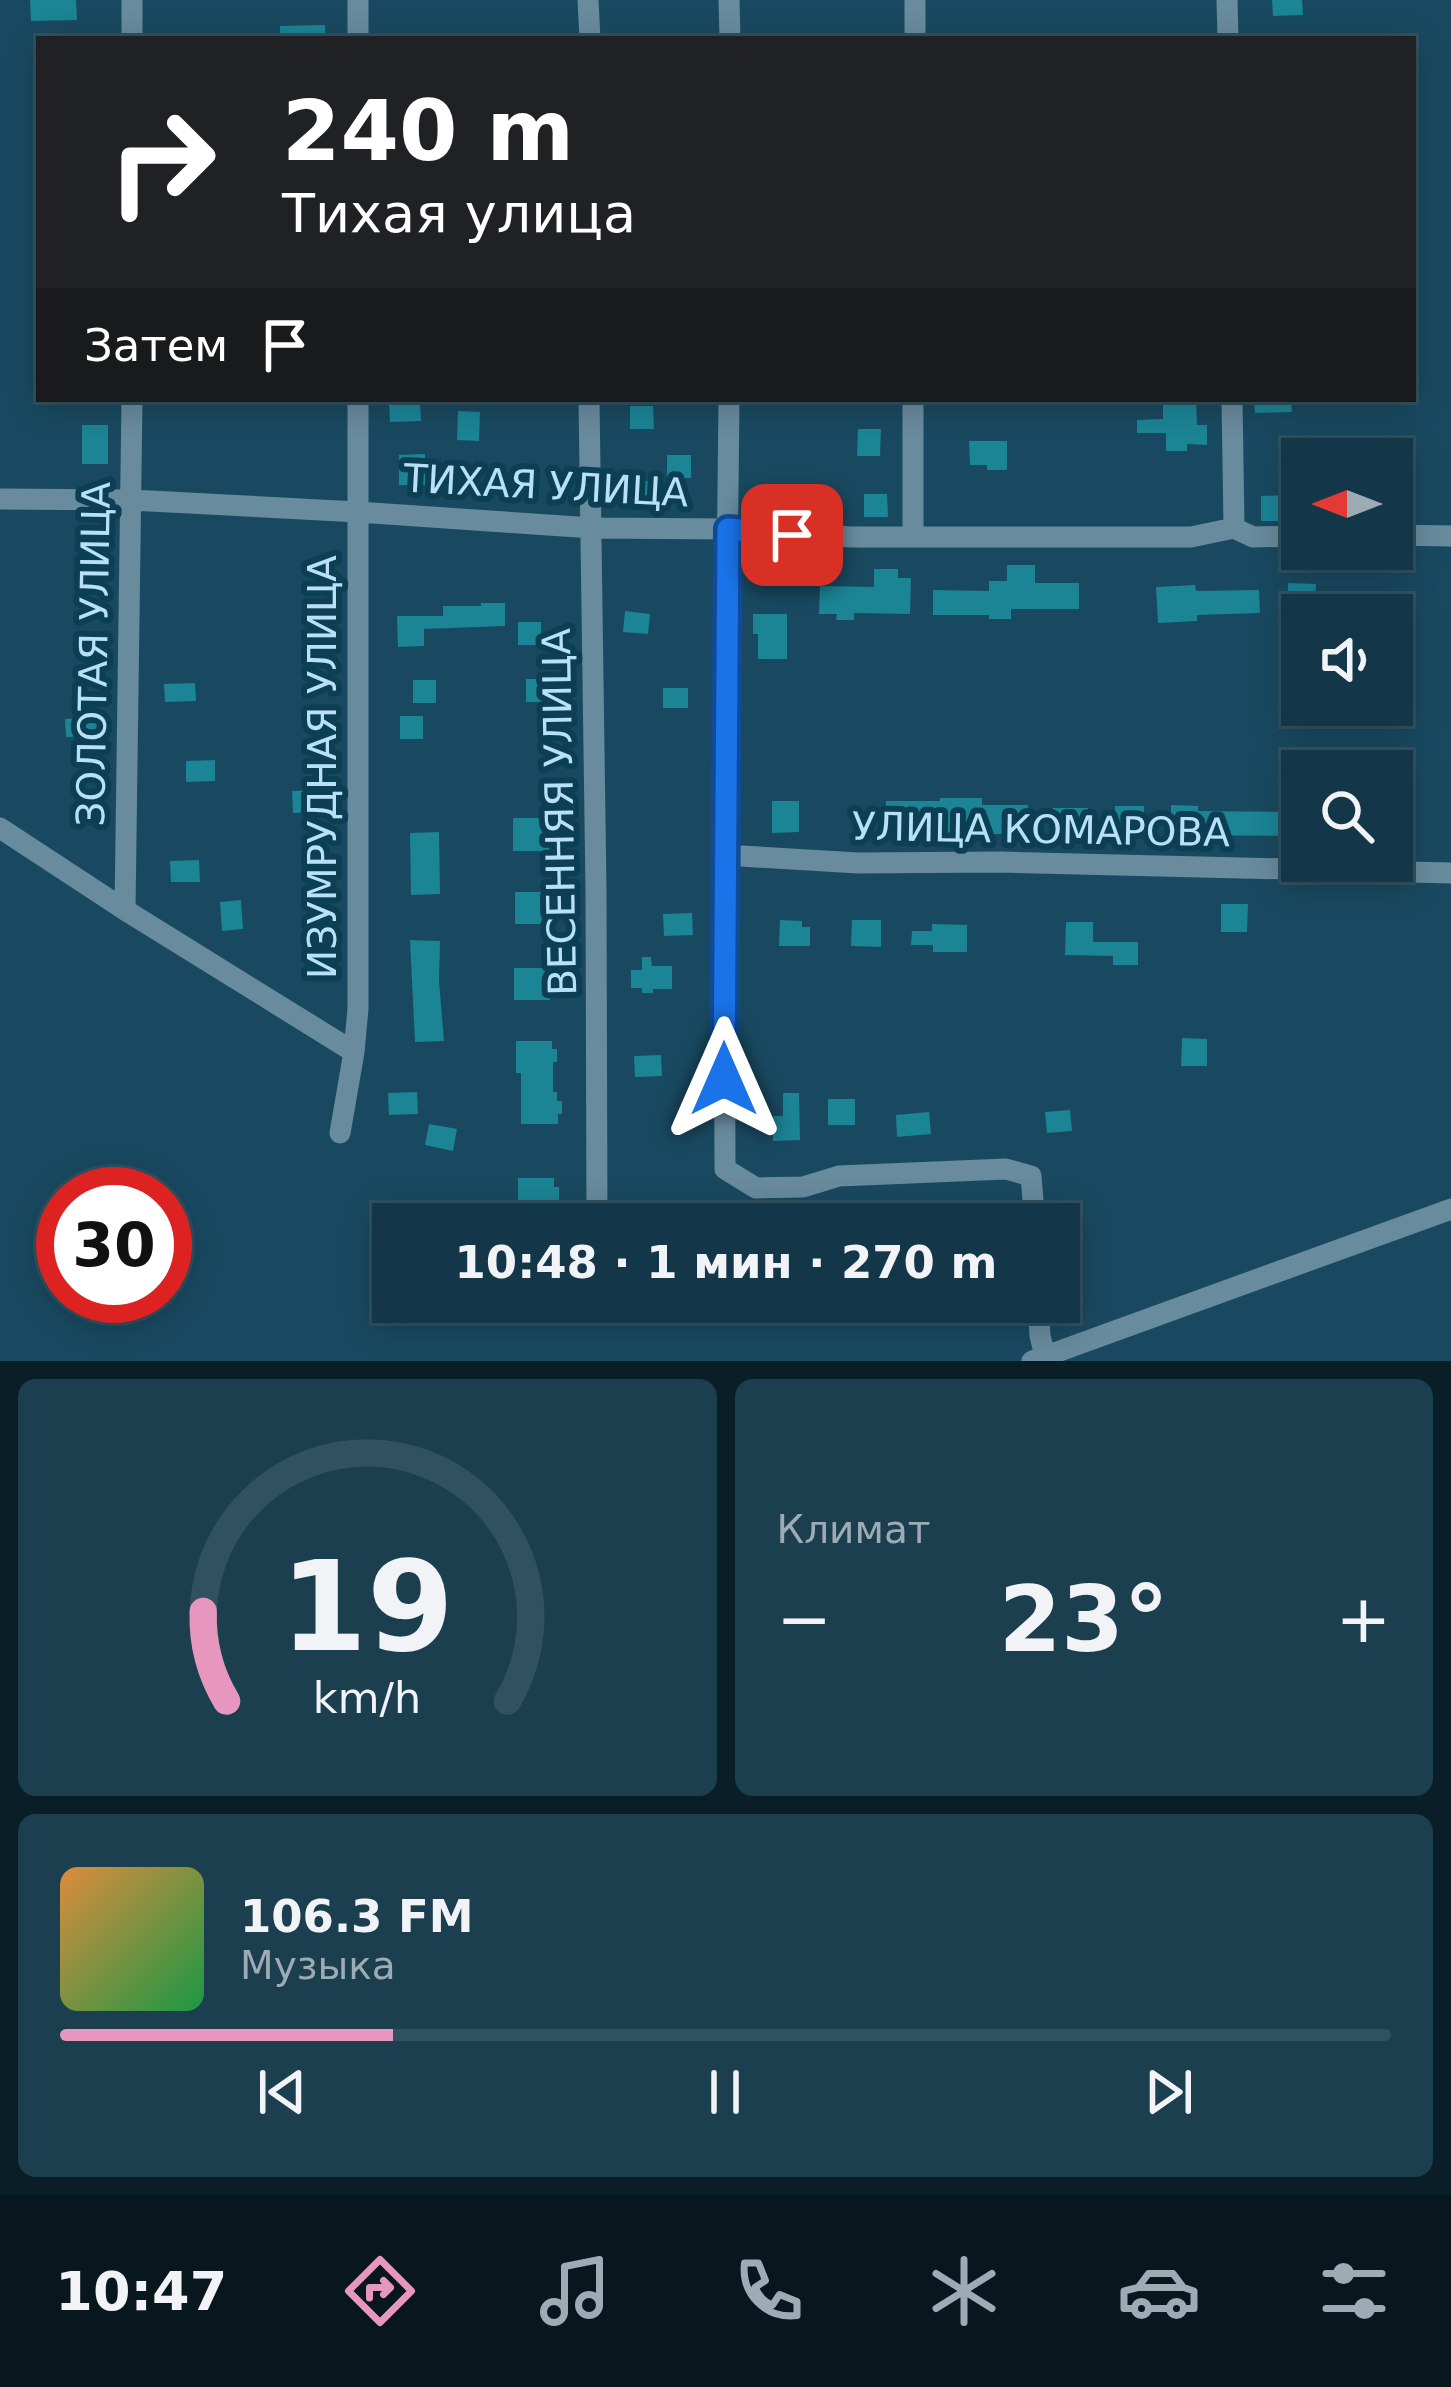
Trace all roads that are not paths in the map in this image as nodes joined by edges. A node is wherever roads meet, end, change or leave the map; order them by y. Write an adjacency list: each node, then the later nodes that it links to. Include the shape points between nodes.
1 (132, 0): 7 (street)
2 (358, 0): 8 (street)
3 (588, 0): 9 (street)
4 (729, 0): 10 (street)
5 (915, 0): 11 (street)
6 (1227, 0): 12 (street)
7 (132, 36)
8 (358, 36)
9 (590, 36)
10 (730, 36)
11 (915, 36)
12 (1228, 36)
13 (132, 402): 20 (street, ЗОЛОТАЯ УЛИЦА)
14 (358, 402): 21 (street, ИЗУМРУДНАЯ УЛИЦА)
15 (589, 402): 22 (street, ВЕСЕННЯЯ УЛИЦА)
16 (728, 402): 24 (street)
17 (913, 402): 26 (street)
18 (1232, 402): 23 (street)
19 (0, 499): 20 (street, ТИХАЯ УЛИЦА)
20 (131, 500): 21 (street, ТИХАЯ УЛИЦА); 32 (street, ЗОЛОТАЯ УЛИЦА)
21 (358, 512): 22 (street, ТИХАЯ УЛИЦА); 33 (street, ИЗУМРУДНАЯ УЛИЦА)
22 (592, 528): 24 (street, ТИХАЯ УЛИЦА); 35 (street, ВЕСЕННЯЯ УЛИЦА)
23 (1234, 528): 26 (street, ТИХАЯ УЛИЦА, via 1191,537); 27 (street, ТИХАЯ УЛИЦА)
24 (728, 529): 26 (street, ТИХАЯ УЛИЦА); 30 (street)
25 (1413, 535): 28 (street)
26 (913, 536)
27 (1281, 536)
28 (1451, 536)
29 (0, 828): 32 (street)
30 (724, 855): 31 (street, УЛИЦА КОМАРОВА); 36 (street, via 725,1169 756,1188 1006,1169 1031,1176)
31 (1440, 873)
32 (125, 910): 33 (street)
33 (354, 1052): 34 (street, ИЗУМРУДНАЯ УЛИЦА)
34 (340, 1133)
35 (597, 1203)
36 (1033, 1203)
37 (1451, 1209): 39 (street)
38 (1039, 1323): 39 (street)
39 (1039, 1359)

